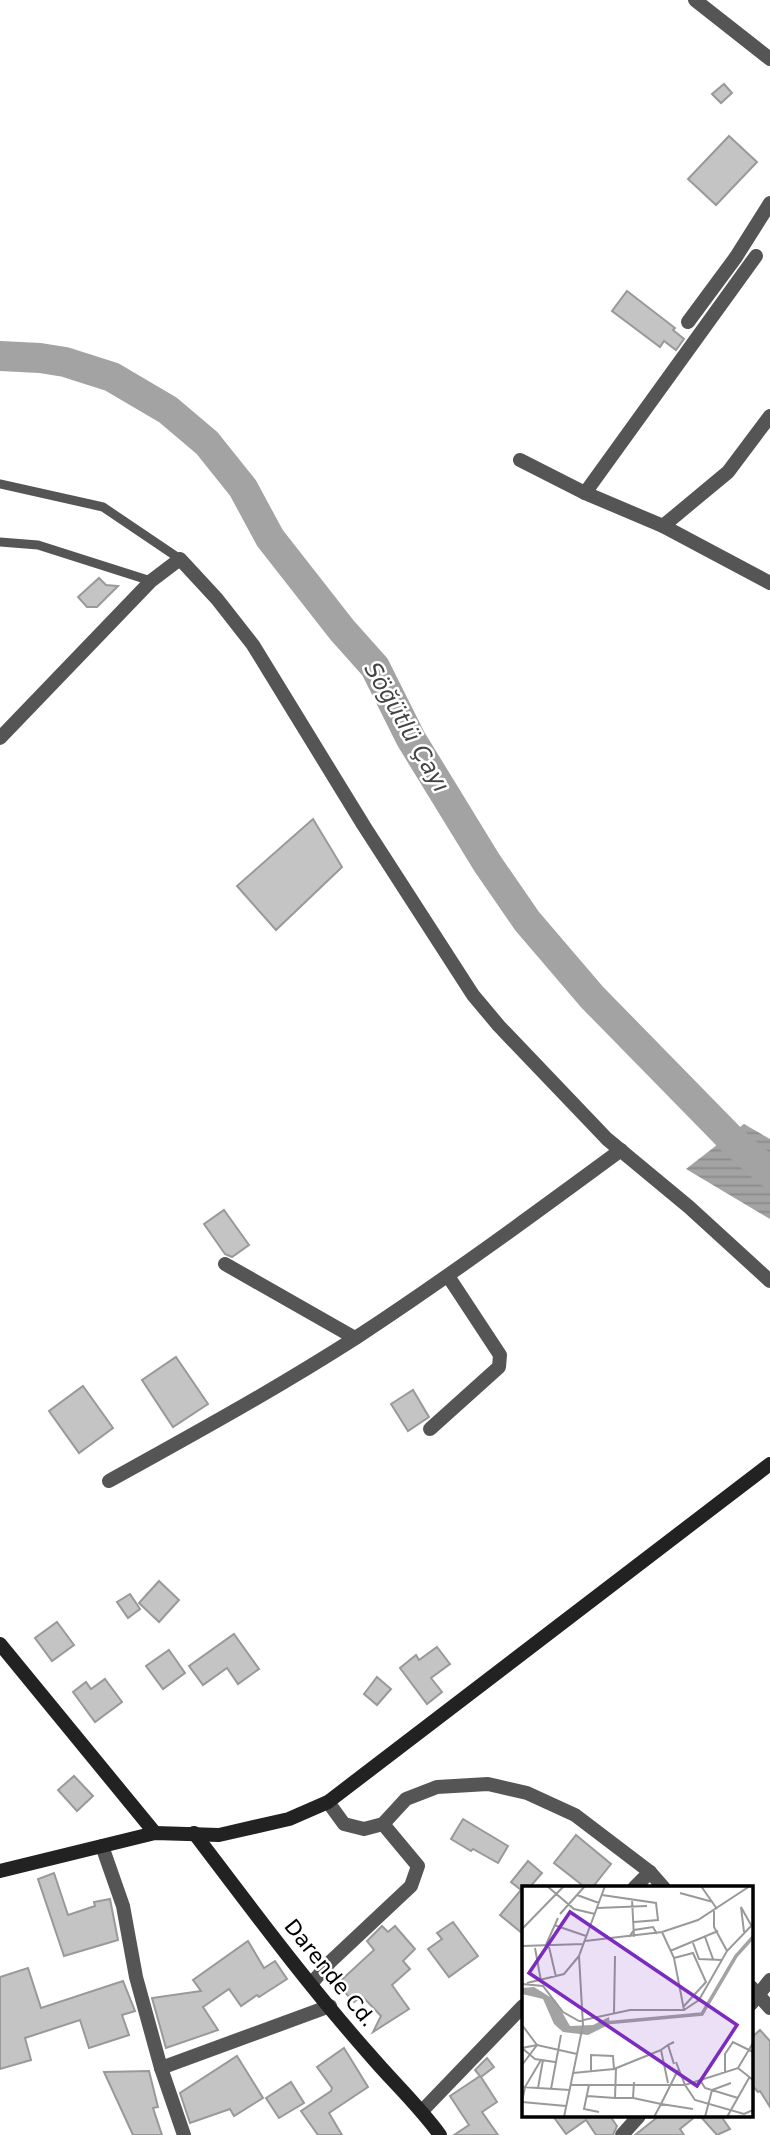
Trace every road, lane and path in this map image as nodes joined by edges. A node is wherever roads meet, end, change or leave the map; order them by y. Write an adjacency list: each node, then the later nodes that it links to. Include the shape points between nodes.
1 (700, 2): 2 (street)
2 (770, 60)
3 (770, 204): 5 (street)
4 (763, 256): 5 (street); 10 (street)
5 (736, 257): 6 (street)
6 (688, 321)
7 (770, 416): 11 (street, via 728,472)
8 (520, 460): 10 (street)
9 (0, 484): 13 (lane, via 103,507)
10 (586, 493): 11 (street)
11 (663, 526): 15 (street)
12 (0, 542): 14 (lane, via 38,545)
13 (180, 559): 14 (street); 17 (street, via 253,645 473,995)
14 (151, 581): 16 (street)
15 (770, 583)
16 (0, 738)
17 (621, 1150): 19 (street); 20 (street)
18 (225, 1264): 21 (street)
19 (448, 1276): 21 (street); 22 (street, via 500,1355 499,1367)
20 (770, 1281)
21 (355, 1338): 24 (street)
22 (429, 1429)
23 (770, 1464): 26 (main road)
24 (109, 1481)
25 (0, 1644): 28 (main road)
26 (328, 1802): 27 (street, via 344,1824 364,1829); 29 (main road, via 289,1819 219,1835)
27 (383, 1824): 32 (street, via 406,1799 436,1787 488,1784 527,1793 575,1815); 36 (street, via 418,1866 411,1886)
28 (155, 1833): 29 (main road); 30 (main road)
29 (194, 1833): 36 (main road, Darende Cd.)
30 (102, 1846): 31 (main road); 41 (street, via 123,1906 136,1977)
31 (0, 1871)
32 (650, 1871): 33 (street); 34 (street)
33 (636, 1886)
34 (662, 1886)
35 (770, 1980): 37 (street)
36 (311, 1984): 38 (main road, Darende Cd.)
37 (753, 1996): 40 (street)
38 (330, 2006): 41 (street); 42 (main road, Darende Cd.)
39 (522, 2007): 42 (street)
40 (770, 2008)
41 (161, 2067): 44 (street)
42 (422, 2110): 45 (main road, Darende Cd.)
43 (637, 2118): 46 (street)
44 (184, 2135)
45 (440, 2135)
46 (622, 2135)

